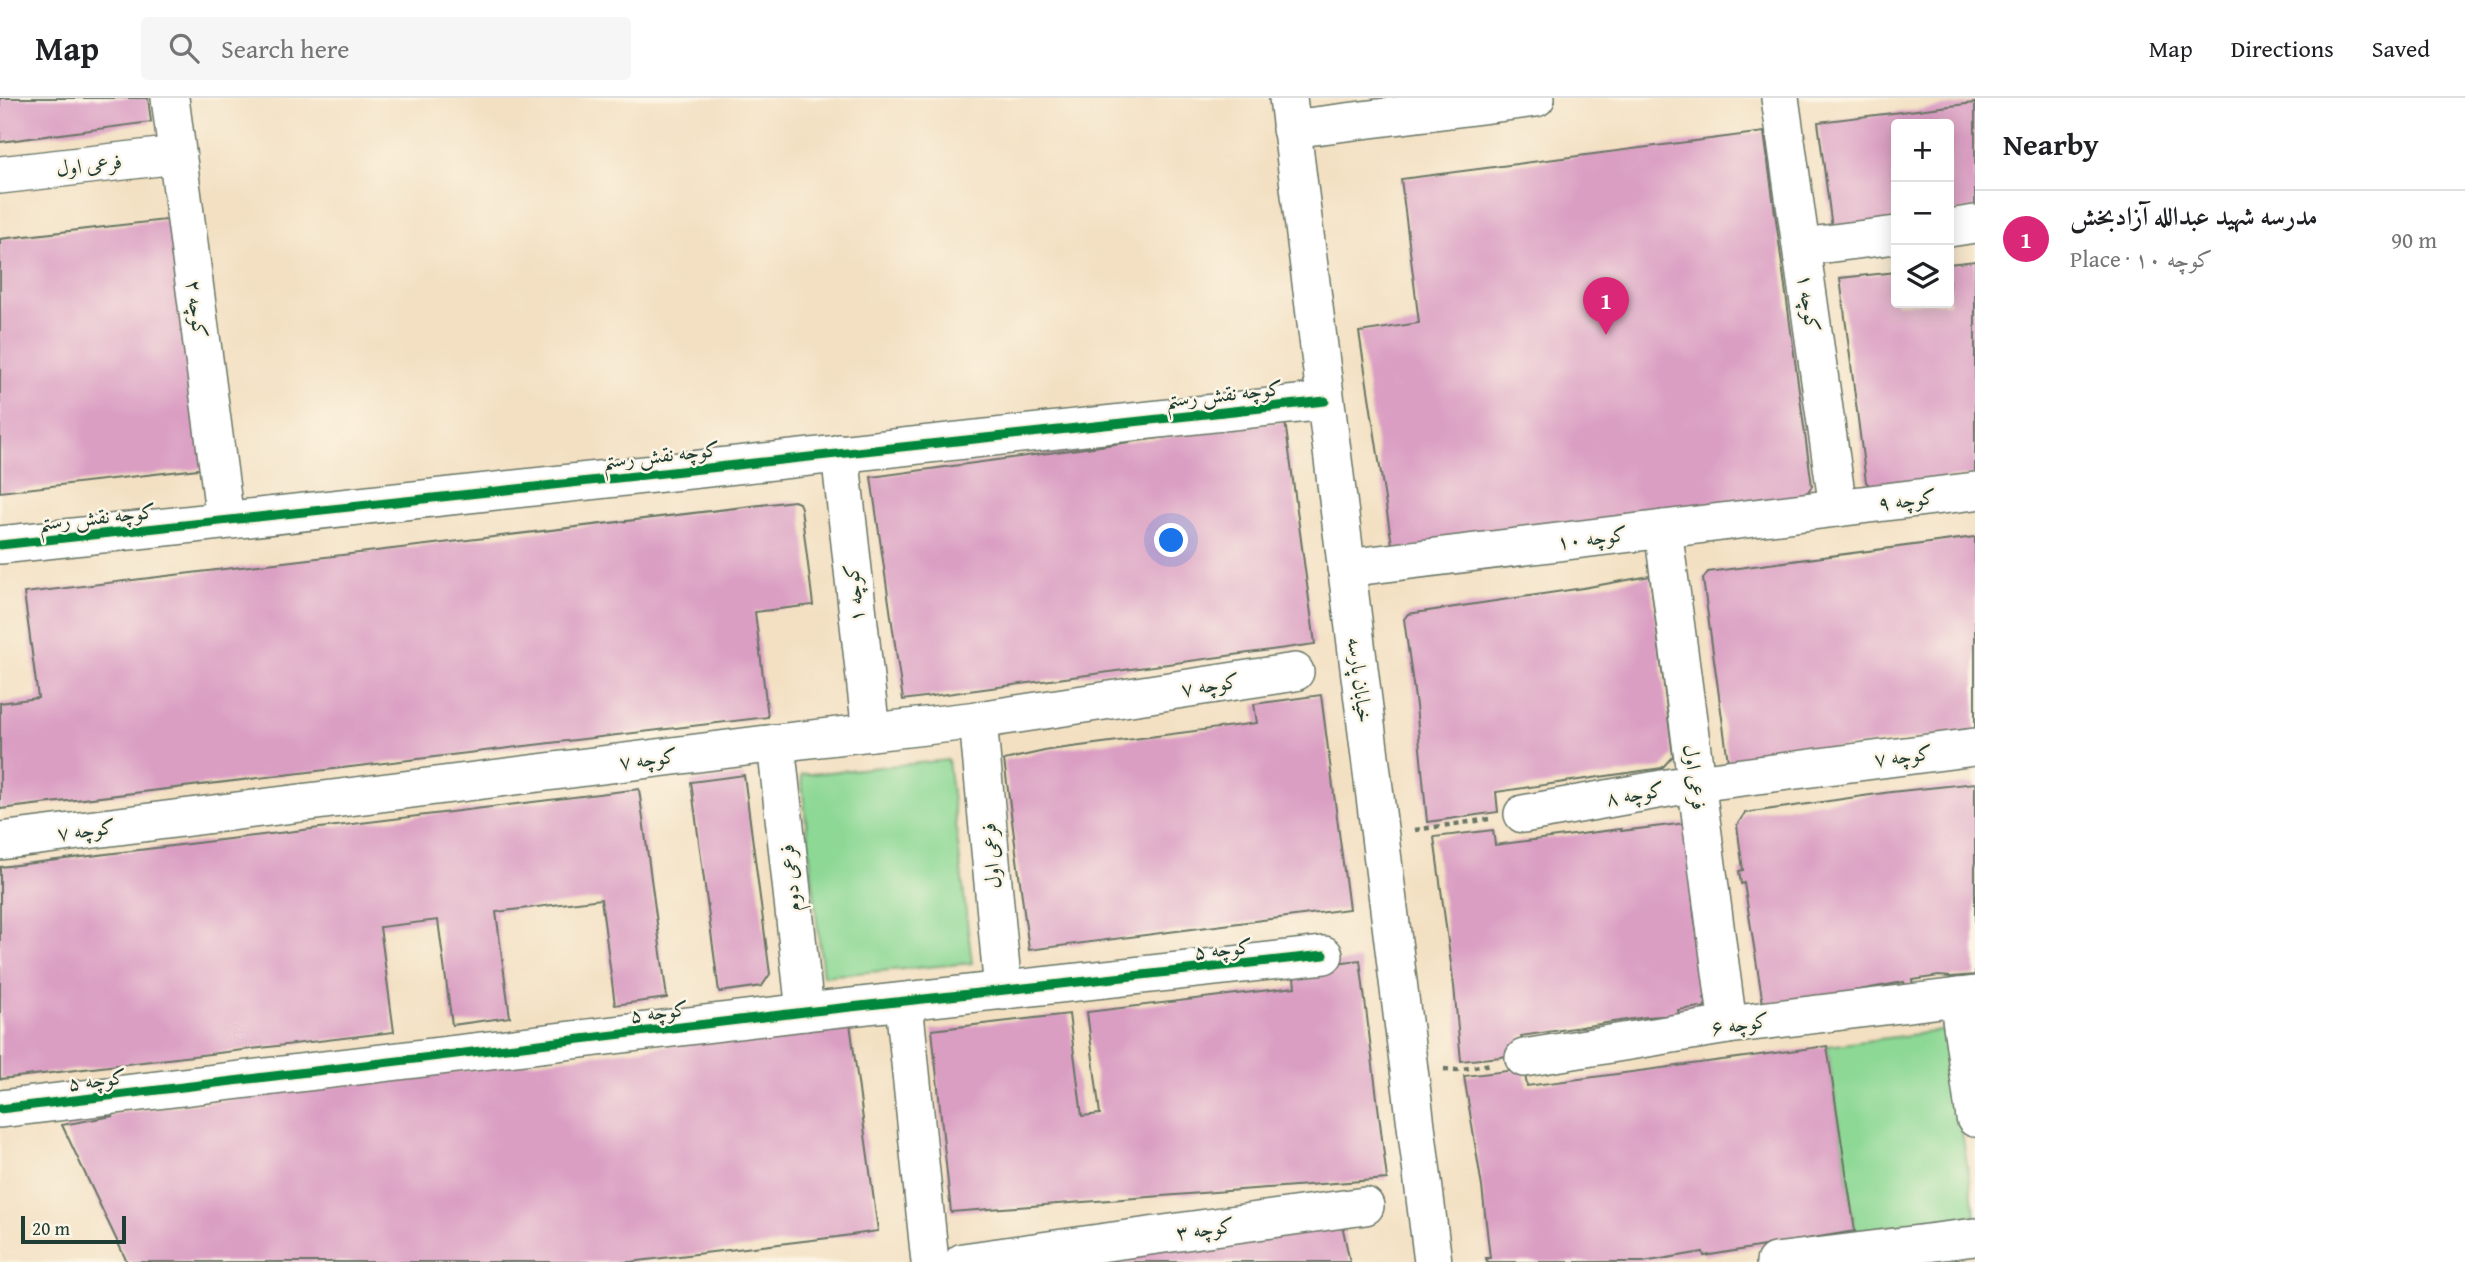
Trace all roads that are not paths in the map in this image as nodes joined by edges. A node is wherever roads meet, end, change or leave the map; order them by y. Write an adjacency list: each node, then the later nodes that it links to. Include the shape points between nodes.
1 (170, 98): 5 (street, کوچه ۲)
2 (1536, 98): 4 (street)
3 (1780, 98): 10 (street, کوچه ۱)
4 (1290, 113): 11 (street, خیابان پارسه)
5 (177, 155): 6 (street, فرعی اول); 15 (street, کوچه ۲)
6 (0, 175)
7 (1975, 224): 8 (street)
8 (1954, 227)
9 (1891, 235): 10 (street)
10 (1802, 247): 14 (street, کوچه ۱)
11 (1325, 401): 12 (street, کوچه نقش رستم); 18 (street, خیابان پارسه)
12 (840, 453): 15 (street, کوچه نقش رستم); 21 (street, کوچه ۱)
13 (1975, 491): 14 (street, کوچه ۹)
14 (1838, 508): 16 (street, کوچه ۱۰)
15 (225, 520): 17 (street, کوچه نقش رستم)
16 (1663, 529): 18 (street, کوچه ۱۰); 25 (street, فرعی اول)
17 (0, 545)
18 (1346, 568): 42 (street, خیابان پارسه)
19 (1296, 672): 20 (street, کوچه ۷)
20 (978, 720): 21 (street, کوچه ۷); 29 (street, فرعی اول)
21 (871, 732): 22 (street, کوچه ۷)
22 (776, 743): 27 (street, کوچه ۷); 32 (street, فرعی دوم)
23 (1975, 747): 24 (street, کوچه ۷)
24 (1831, 766): 25 (street, کوچه ۸)
25 (1696, 783): 26 (street, کوچه ۸); 33 (street, فرعی اول)
26 (1523, 814)
27 (0, 841)
28 (1324, 955): 29 (street, کوچه ۵)
29 (1003, 991): 31 (street, کوچه ۵)
30 (1966, 996): 33 (street, کوچه ۶); 36 (street)
31 (904, 1003): 32 (street, کوچه ۵); 40 (street)
32 (805, 1012): 35 (street, کوچه ۵)
33 (1728, 1025): 34 (street, کوچه ۶)
34 (1524, 1058)
35 (0, 1109)
36 (1975, 1118)
37 (1365, 1206): 39 (street, کوچه ۳)
38 (1975, 1237): 43 (street)
39 (1030, 1258): 41 (street, کوچه ۳)
40 (930, 1262)
41 (962, 1262)
42 (1433, 1262)
43 (1775, 1262)

